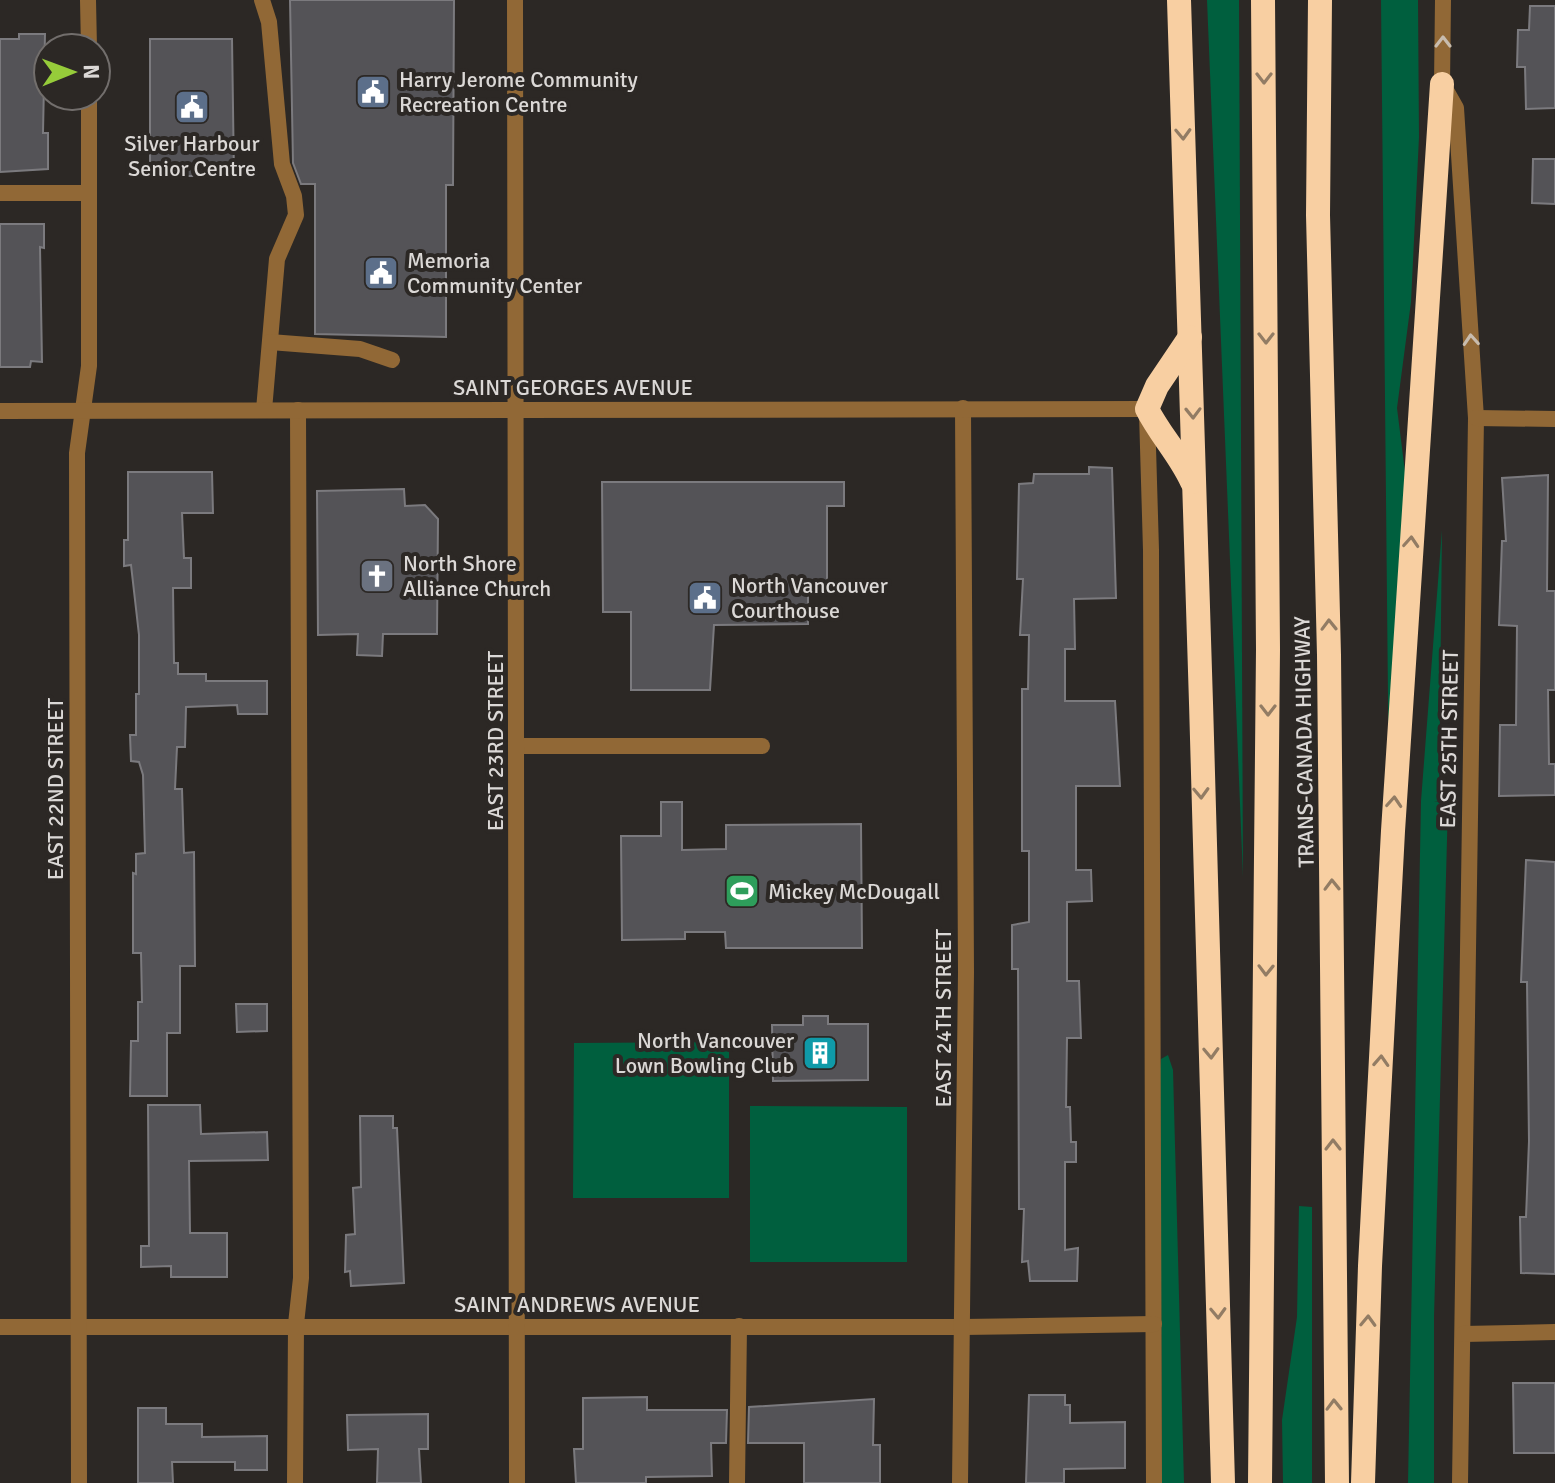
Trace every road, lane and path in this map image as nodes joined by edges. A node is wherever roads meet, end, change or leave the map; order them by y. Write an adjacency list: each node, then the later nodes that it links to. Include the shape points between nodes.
1 (88, 0): 8 (street)
2 (262, 0): 14 (street, via 269,22 282,164 296,215 277,259)
3 (515, 0): 17 (street, EAST 23RD STREET)
4 (1179, 0): 13 (highway, one-way to 13)
5 (1263, 0): 44 (highway, TRANS-CANADA HIGHWAY, one-way to 44, via 1268,649)
6 (1320, 0): 45 (highway, TRANS-CANADA HIGHWAY, one-way to 6, via 1329,655 1318,215)
7 (1443, 0): 9 (street, EAST 25TH STREET, one-way to 7)
8 (89, 32)
9 (1442, 84): 23 (street, EAST 25TH STREET, one-way to 9, via 1456,108); 46 (highway, one-way to 9, via 1393,831)
10 (89, 112): 12 (street, EAST 22ND STREET)
11 (0, 193): 12 (street)
12 (89, 193): 22 (street, EAST 22ND STREET, via 89,366)
13 (1191, 335): 18 (highway); 25 (highway, one-way to 25)
14 (270, 342): 15 (street, via 360,349); 19 (street)
15 (392, 360)
16 (963, 408): 17 (street, SAINT GEORGES AVENUE); 18 (street, SAINT GEORGES AVENUE); 34 (street, EAST 24TH STREET)
17 (516, 409): 20 (street, SAINT GEORGES AVENUE); 26 (street, EAST 23RD STREET)
18 (1147, 409): 25 (highway, via 1182,460); 29 (street)
19 (264, 410): 20 (street, SAINT GEORGES AVENUE); 22 (street, SAINT GEORGES AVENUE)
20 (298, 410): 28 (street, via 301,1278)
21 (0, 411): 22 (street, SAINT GEORGES AVENUE)
22 (82, 411): 30 (street, EAST 22ND STREET, via 77,453)
23 (1476, 418): 24 (street); 36 (street, EAST 25TH STREET)
24 (1555, 419)
25 (1194, 488): 43 (highway, one-way to 43)
26 (517, 746): 27 (street); 33 (street, EAST 23RD STREET)
27 (762, 746)
28 (296, 1324): 30 (street, SAINT ANDREWS AVENUE); 33 (street, SAINT ANDREWS AVENUE); 38 (street)
29 (1154, 1324): 34 (street, SAINT ANDREWS AVENUE); 42 (street)
30 (78, 1326): 32 (street, SAINT ANDREWS AVENUE); 37 (street, EAST 22ND STREET)
31 (739, 1326): 33 (street, SAINT ANDREWS AVENUE); 34 (street, SAINT ANDREWS AVENUE); 40 (street)
32 (0, 1327)
33 (516, 1327): 39 (street, EAST 23RD STREET)
34 (963, 1327): 41 (street, EAST 24TH STREET)
35 (1555, 1332): 36 (street)
36 (1463, 1334): 47 (street, EAST 25TH STREET)
37 (79, 1483)
38 (295, 1483)
39 (517, 1483)
40 (737, 1483)
41 (960, 1483)
42 (1154, 1483)
43 (1223, 1483)
44 (1260, 1483)
45 (1337, 1483)
46 (1363, 1483)
47 (1460, 1483)

